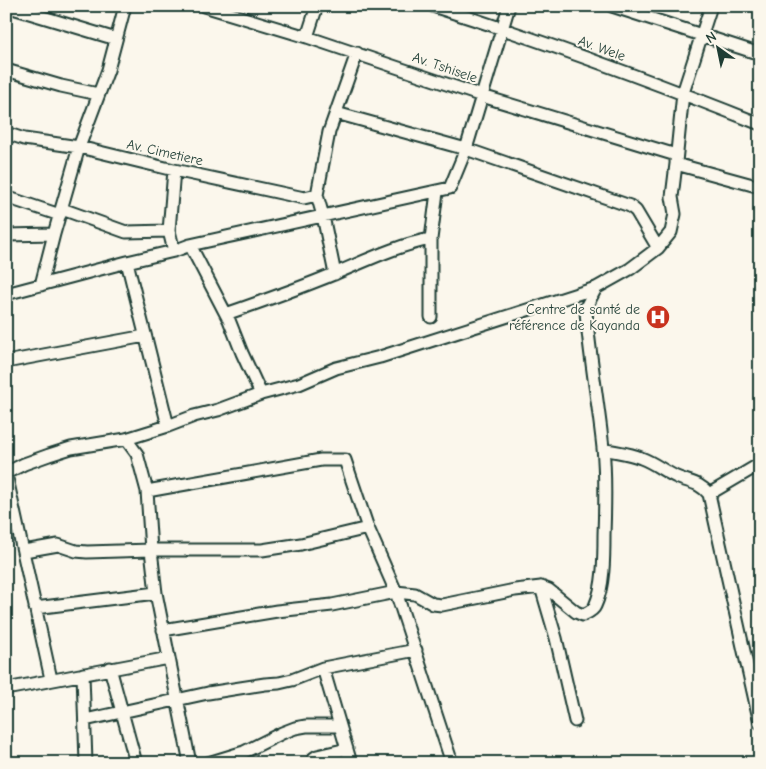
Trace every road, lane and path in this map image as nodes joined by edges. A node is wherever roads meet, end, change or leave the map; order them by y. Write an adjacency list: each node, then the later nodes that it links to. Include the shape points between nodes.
1 (6, 6): 12 (street)
2 (124, 6): 12 (street)
3 (204, 6): 11 (street, Av. Tshisele)
4 (317, 6): 11 (street)
5 (433, 6): 9 (street, Av. Wele)
6 (509, 6): 9 (street)
7 (612, 6): 10 (street)
8 (711, 6): 10 (street)
9 (502, 28): 16 (street, Av. Wele); 18 (street)
10 (702, 35): 14 (street); 16 (street)
11 (307, 37): 13 (street, Av. Tshisele)
12 (116, 39): 17 (street)
13 (357, 53): 18 (street, Av. Tshisele); 19 (street)
14 (760, 54)
15 (6, 70): 17 (street)
16 (683, 93): 20 (street, Av. Wele); 24 (street)
17 (98, 94): 22 (street)
18 (482, 96): 23 (street); 24 (street, Av. Tshisele)
19 (336, 113): 23 (street); 28 (street, via 329,132)
20 (760, 124)
21 (6, 133): 22 (street, Av. Cimetiere, via 24,139)
22 (79, 147): 25 (street, Av. Cimetiere); 30 (street)
23 (466, 148): 27 (street, via 450,188); 37 (street, via 630,206)
24 (676, 160): 26 (street, Av. Tshisele); 37 (street, via 674,224)
25 (174, 170): 28 (street, Av. Cimetiere, via 304,198); 32 (street)
26 (760, 188)
27 (438, 192): 31 (street); 35 (street)
28 (318, 195): 31 (street)
29 (6, 197): 30 (street)
30 (61, 212): 32 (street, via 126,232); 33 (street)
31 (324, 216): 36 (street); 40 (street)
32 (169, 231): 38 (street)
33 (54, 234): 34 (street); 41 (street)
34 (6, 235)
35 (431, 239): 40 (street, via 382,254); 45 (street)
36 (190, 245): 38 (street); 44 (street)
37 (658, 248): 42 (street)
38 (174, 251): 39 (street)
39 (127, 262): 41 (street); 46 (street)
40 (335, 274): 44 (street)
41 (41, 285): 43 (street)
42 (596, 288): 48 (street); 51 (street, via 586,312)
43 (6, 294)
44 (226, 314): 48 (street)
45 (431, 317)
46 (145, 336): 47 (street); 49 (street)
47 (6, 362)
48 (261, 394): 49 (street)
49 (168, 426): 50 (street)
50 (126, 439): 53 (street, via 71,448 24,464); 54 (street, via 137,454)
51 (603, 449): 55 (street, via 640,457 679,478 703,486); 59 (street, via 604,552 601,583 594,607 583,615)
52 (759, 467): 55 (street)
53 (6, 474): 58 (street)
54 (147, 491): 56 (street, via 321,460 344,460); 57 (street)
55 (709, 494): 75 (street)
56 (368, 528): 57 (street, via 262,550); 60 (street)
57 (151, 550): 58 (street, via 87,552 58,544); 61 (street)
58 (24, 551): 62 (street)
59 (541, 587): 60 (street, via 442,605 415,594); 74 (street)
60 (396, 592): 63 (street, via 332,605); 64 (street)
61 (156, 593): 62 (street); 63 (street)
62 (35, 608): 69 (street)
63 (163, 630): 65 (street)
64 (416, 650): 67 (street); 84 (street)
65 (169, 658): 66 (street); 71 (street)
66 (110, 668): 68 (street); 72 (street)
67 (323, 668): 71 (street, via 279,683); 76 (street)
68 (83, 674): 69 (street); 73 (street)
69 (51, 679): 70 (street)
70 (6, 689)
71 (177, 700): 72 (street); 80 (street)
72 (122, 712): 73 (street); 79 (street)
73 (85, 720): 78 (street)
74 (575, 721)
75 (760, 723)
76 (340, 726): 77 (street); 81 (street, via 296,728 244,752)
77 (347, 749): 82 (street, via 317,756 314,758); 83 (street)
78 (86, 763)
79 (136, 763)
80 (190, 763)
81 (208, 763)
82 (316, 763)
83 (351, 763)
84 (452, 763)

